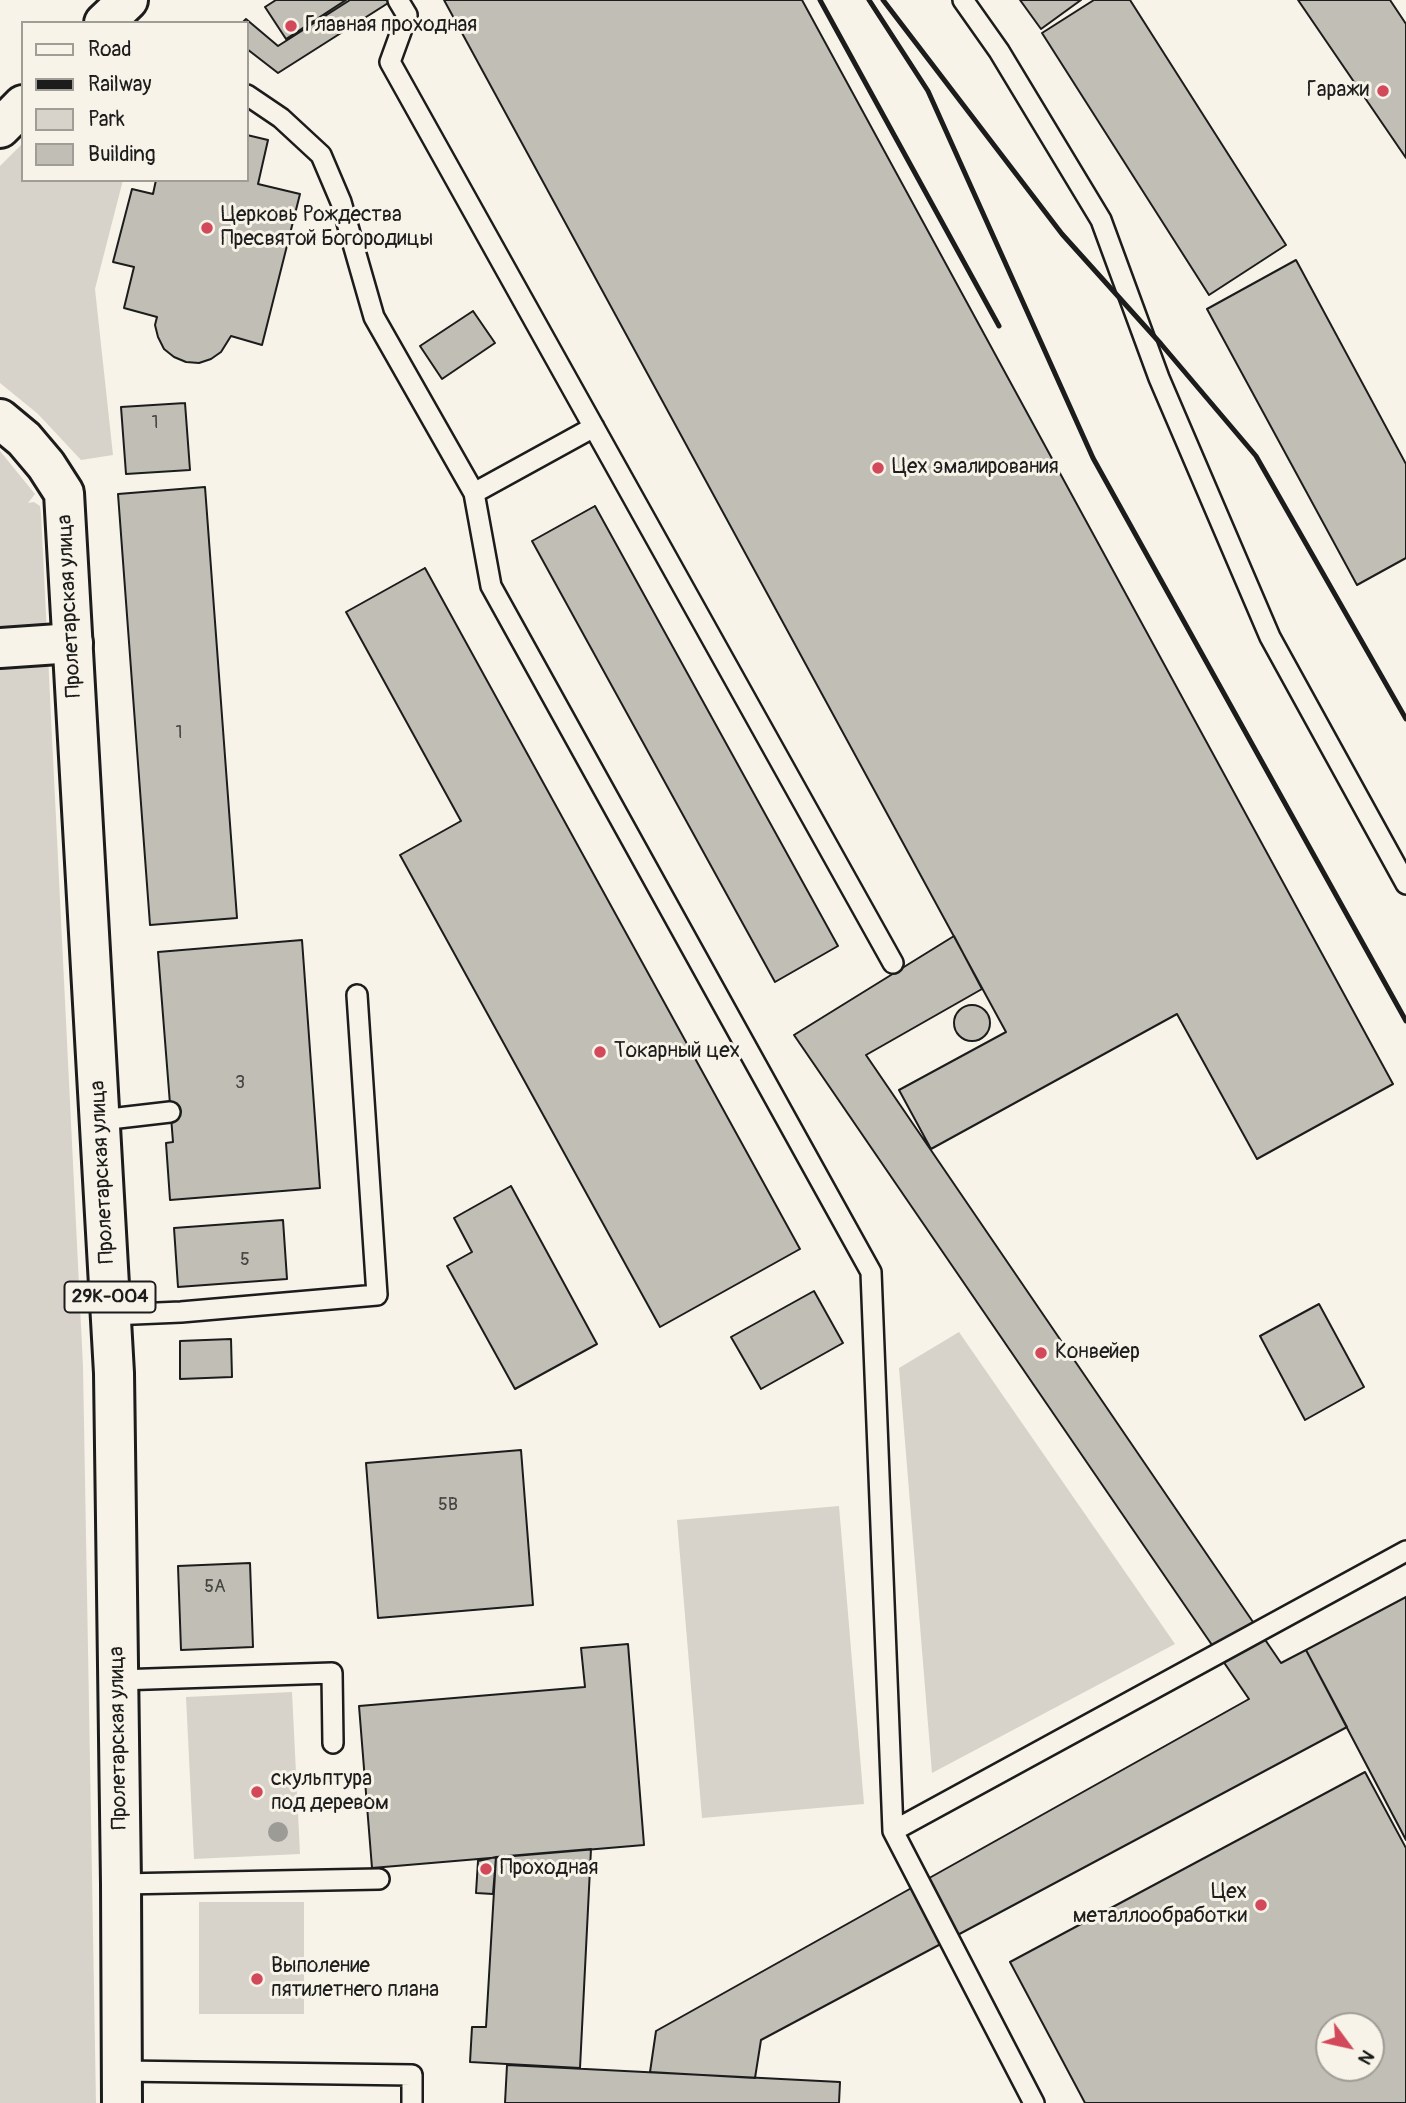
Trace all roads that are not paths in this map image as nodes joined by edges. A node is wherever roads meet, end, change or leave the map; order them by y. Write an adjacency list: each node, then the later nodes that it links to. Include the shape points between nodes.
1 (398, 0): 7 (lane, via 407,15 390,62)
2 (963, 0): 11 (lane, via 1101,220 1159,378 1270,637)
3 (248, 96): 8 (lane, via 321,155 341,202 374,317)
4 (21, 107): 5 (main road)
5 (0, 128)
6 (0, 419): 9 (main road, Пролетарская улица / 29К-004, via 24,439 64,493)
7 (594, 427): 8 (lane); 12 (lane)
8 (474, 493): 20 (lane, via 491,586 871,1272)
9 (73, 643): 10 (main road); 15 (main road, Пролетарская улица / 29К-004)
10 (0, 648)
11 (1406, 884)
12 (893, 963)
13 (357, 995): 16 (lane, via 377,1295)
14 (170, 1112): 15 (lane)
15 (101, 1120): 16 (main road, Пролетарская улица / 29К-004)
16 (111, 1315): 18 (main road, Пролетарская улица / 29К-004)
17 (1406, 1551): 20 (lane)
18 (118, 1680): 19 (lane, via 332,1673); 22 (main road, Пролетарская улица / 29К-004)
19 (333, 1743)
20 (893, 1831): 25 (lane)
21 (379, 1880): 22 (lane)
22 (121, 1884): 23 (main road, Пролетарская улица / 29К-004)
23 (122, 2087): 24 (lane, via 412,2075)
24 (412, 2103)
25 (1034, 2103)

